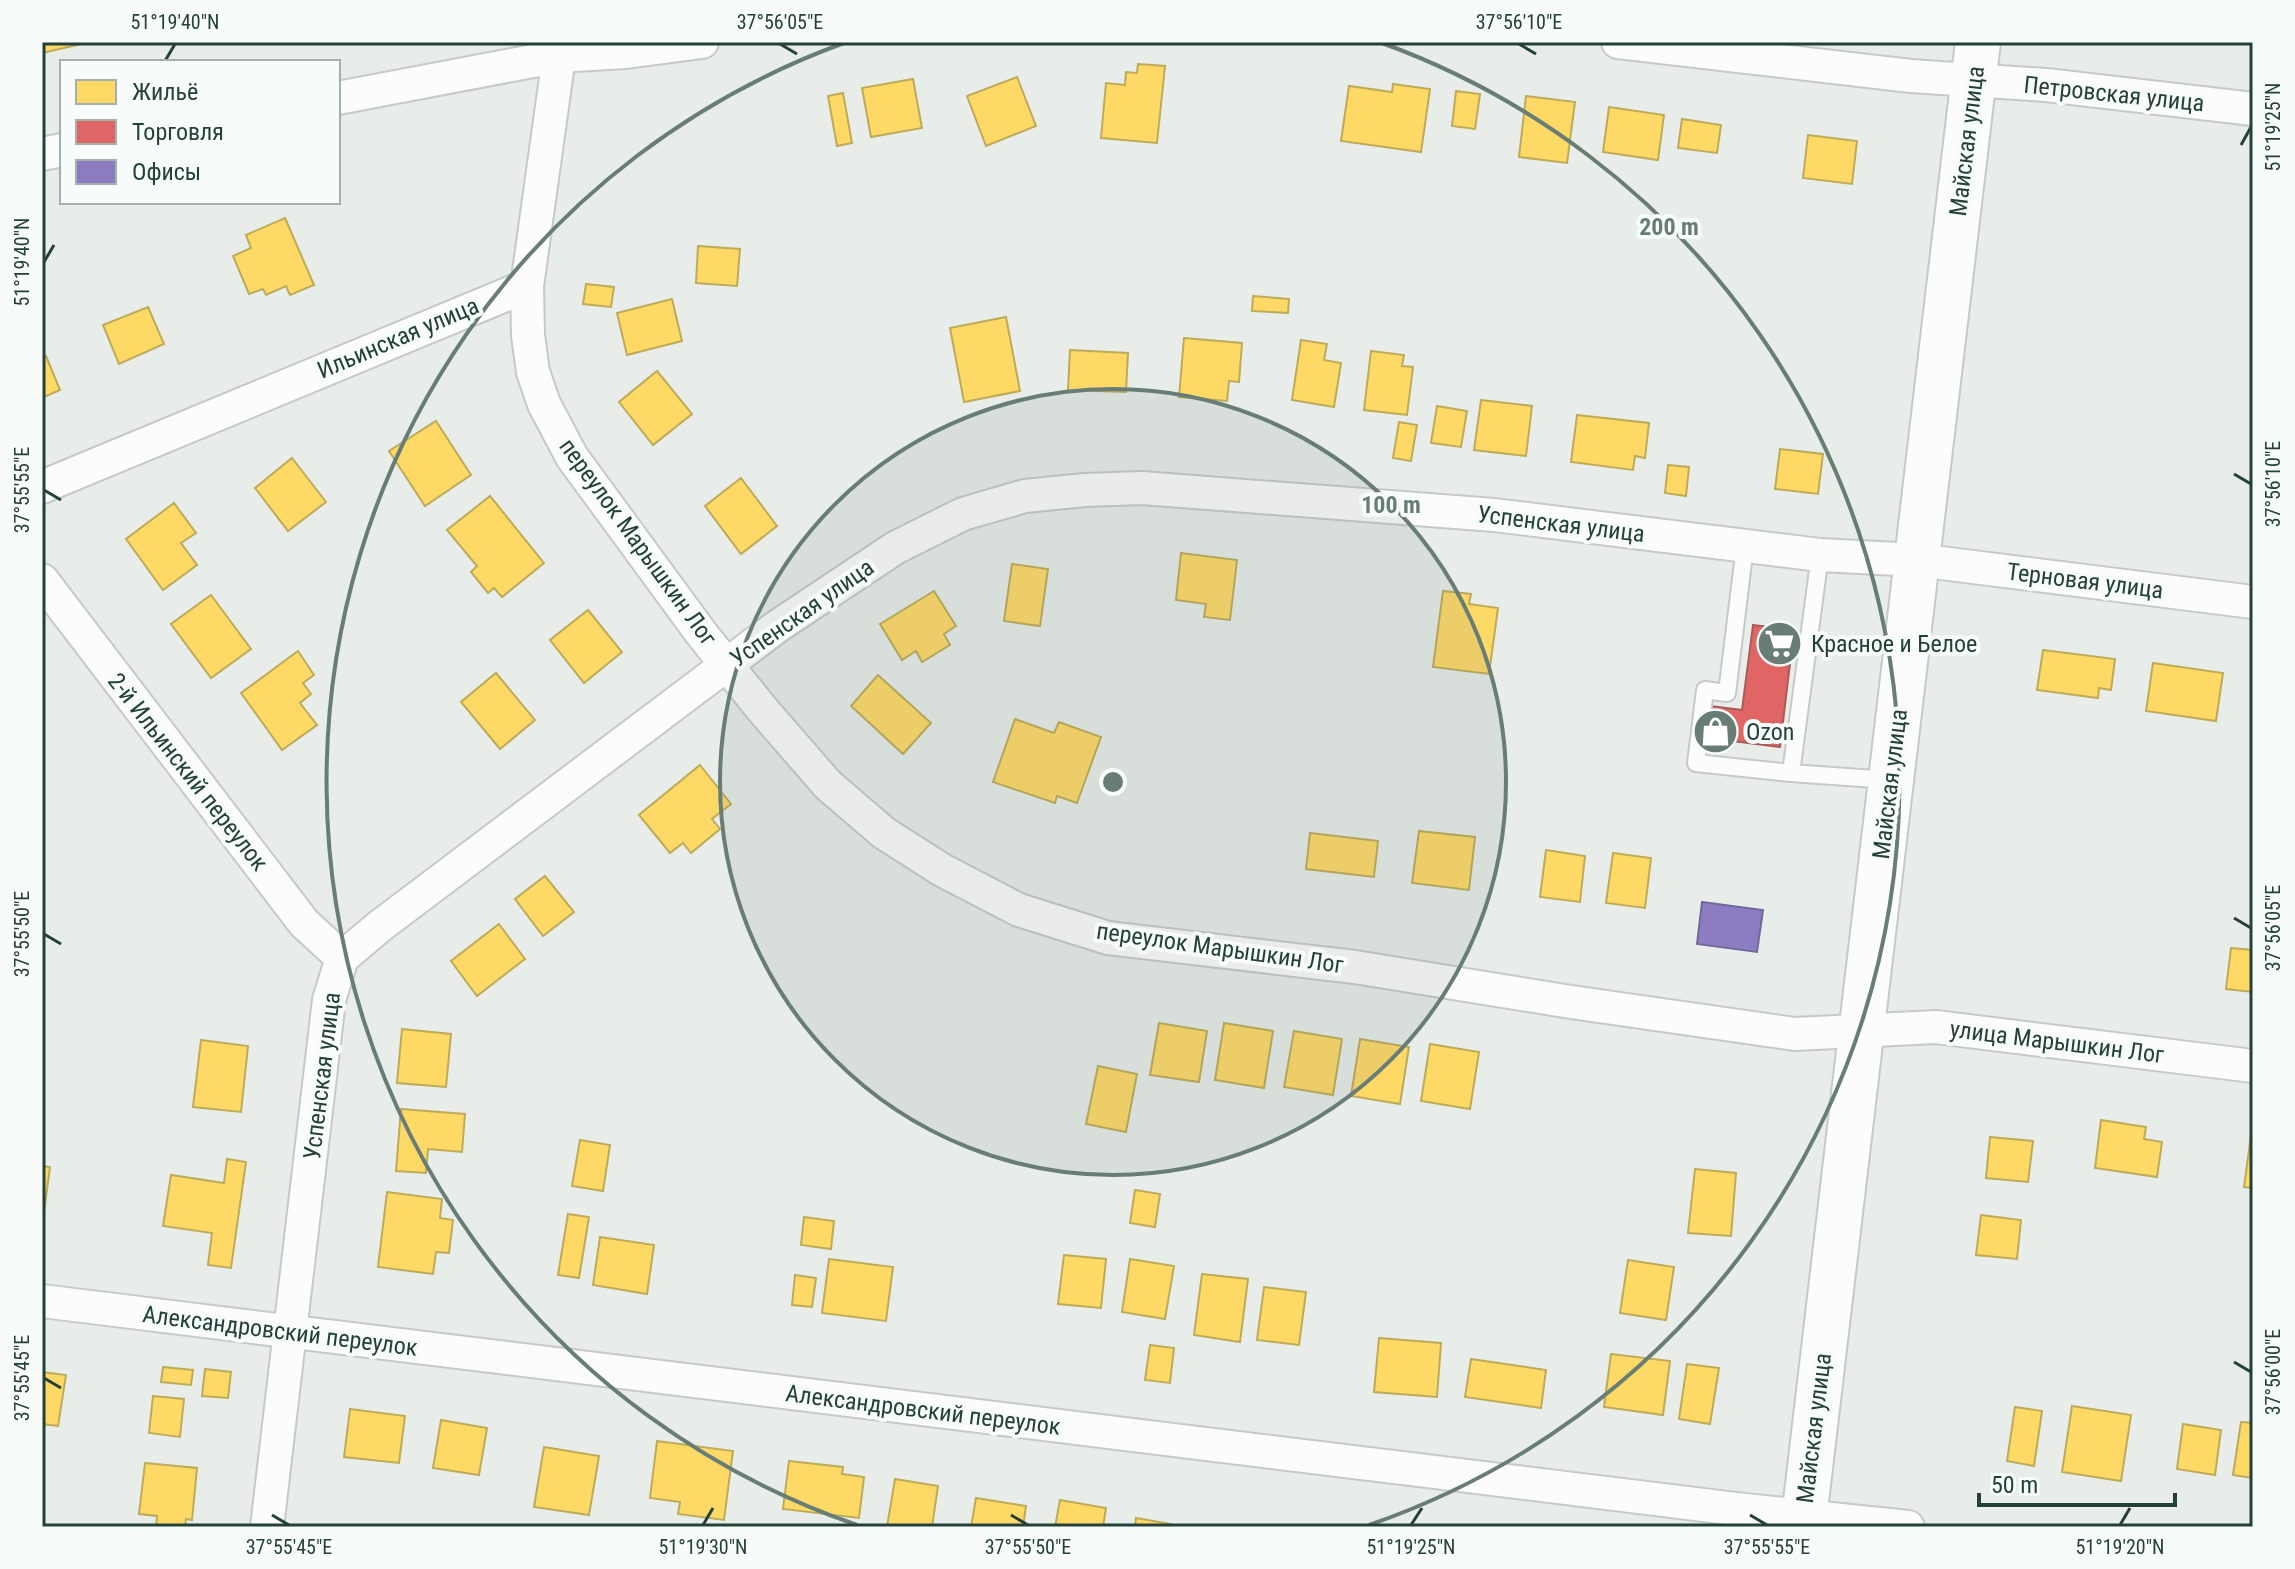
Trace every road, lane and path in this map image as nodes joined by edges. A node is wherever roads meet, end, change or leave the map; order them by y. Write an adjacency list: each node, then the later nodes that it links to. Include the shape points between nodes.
1 (702, 42): 3 (street, via 626,52)
2 (1618, 42): 4 (street, Петровская улица)
3 (560, 49): 5 (street); 7 (street)
4 (1976, 62): 6 (street, Петровская улица, via 2046,85); 11 (street, Майская улица)
5 (340, 98)
6 (2253, 109)
7 (527, 286): 8 (street, Ильинская улица); 14 (street, переулок Марышкин Лог, via 533,372 572,457)
8 (42, 487)
9 (1745, 546): 10 (street, Успенская улица); 14 (street, Успенская улица, via 1494,515 1142,488 1025,496 963,514 895,548); 15 (lane, via 1727,693 1705,690 1696,763)
10 (1820, 555): 11 (street, Успенская улица); 15 (lane)
11 (1917, 560): 13 (street, Терновая улица); 16 (street, Майская улица)
12 (42, 580): 17 (street, 2-й Ильинский переулок, via 304,923)
13 (2253, 602)
14 (728, 665): 17 (street, Успенская улица); 18 (street, переулок Марышкин Лог, via 828,785 884,833 1019,910 1108,938 1355,967 1795,1034)
15 (1791, 773): 16 (lane)
16 (1890, 780): 18 (street, Майская улица)
17 (342, 958): 21 (street, Успенская улица, via 329,1000)
18 (1860, 1031): 19 (street, улица Марышкин Лог, via 1936,1027); 22 (street, Майская улица)
19 (2253, 1066)
20 (42, 1301): 21 (street, Александровский переулок)
21 (292, 1333): 22 (street, Александровский переулок); 23 (street, Успенская улица)
22 (1804, 1521): 24 (street, Александровский переулок)
23 (267, 1527)
24 (1908, 1527)

